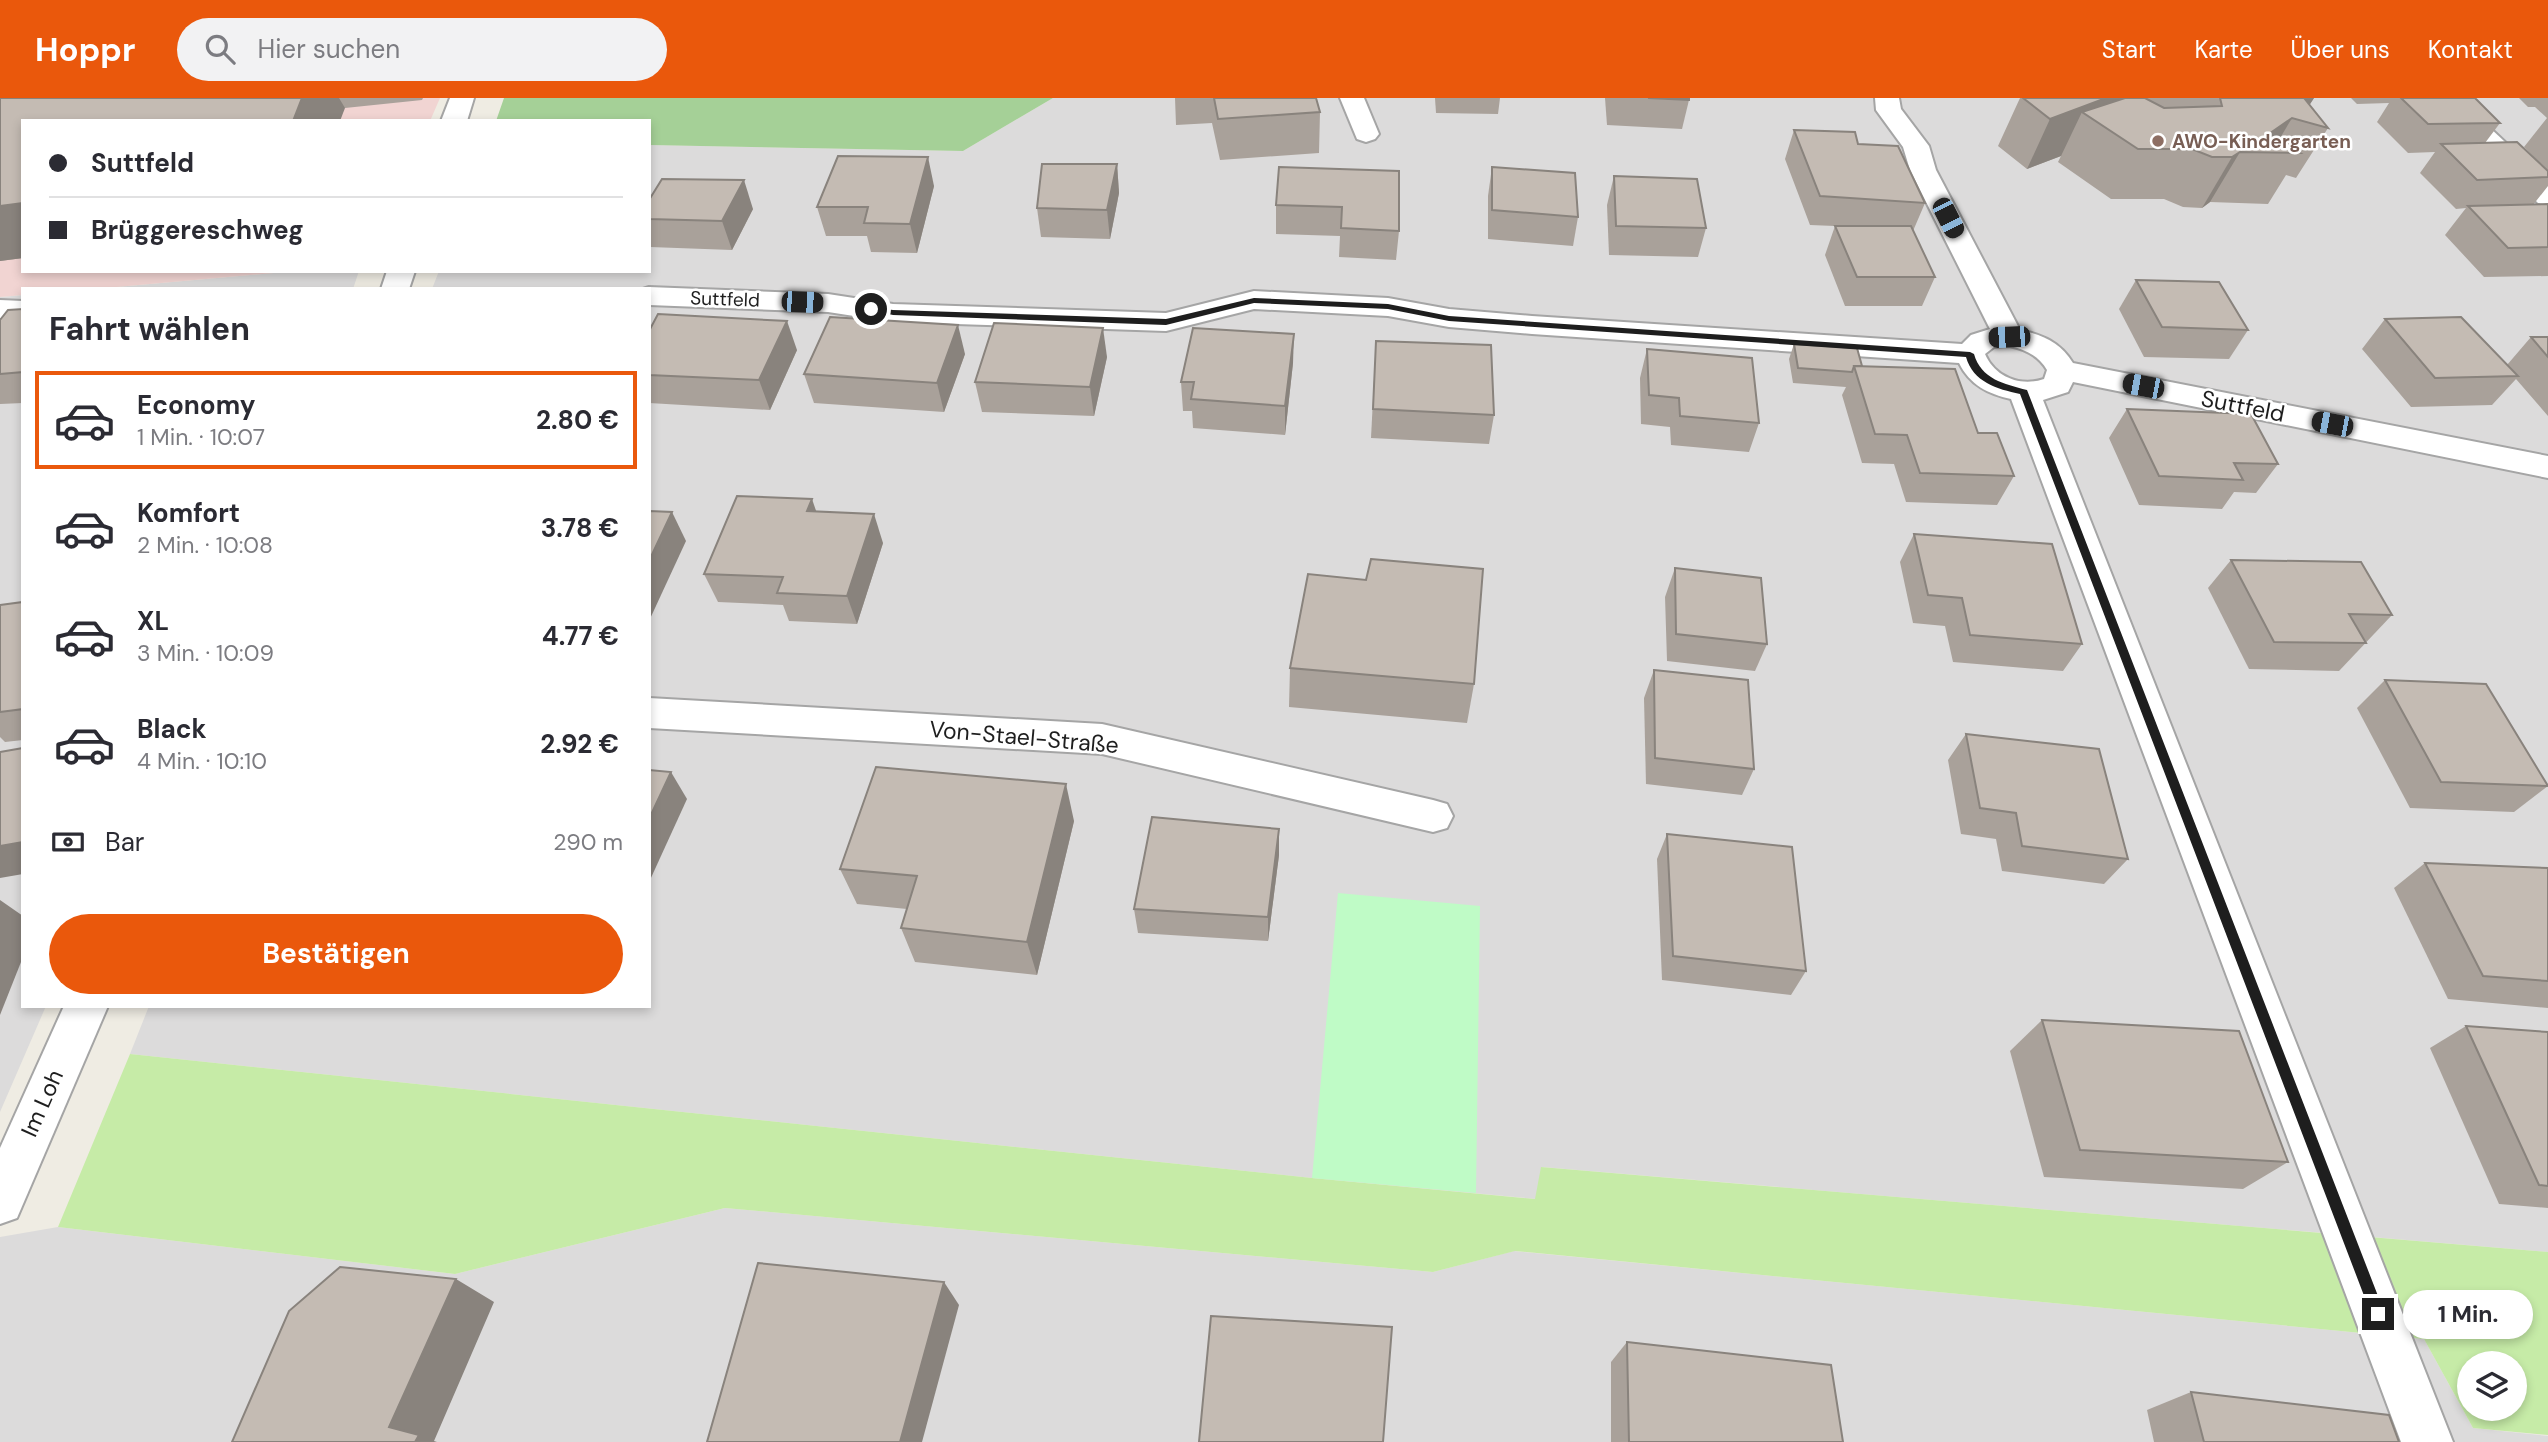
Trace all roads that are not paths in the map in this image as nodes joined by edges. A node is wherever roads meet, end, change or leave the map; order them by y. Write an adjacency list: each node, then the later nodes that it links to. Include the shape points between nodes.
1 (463, 98): 5 (street)
2 (1352, 98): 6 (street)
3 (1887, 98): 11 (street, via 1889,110 1916,146 1923,170)
4 (2444, 98): 7 (street)
5 (455, 119)
6 (1366, 134)
7 (2548, 197)
8 (651, 296): 12 (street, Suttfeld, via 828,303 893,313 1166,322 1254,300 1388,307 1518,324)
9 (0, 309): 10 (street)
10 (21, 310)
11 (2009, 337): 12 (street, via 1976,344); 13 (street, via 2044,348)
12 (1970, 354): 14 (street, via 1973,366 1985,378)
13 (2062, 370): 14 (street, via 2057,385); 15 (street, Suttfeld)
14 (2024, 392): 20 (street)
15 (2548, 467)
16 (651, 713): 17 (street, Von-Stael-Straße, via 1102,739)
17 (1433, 816)
18 (85, 1008): 19 (street, Im Loh)
19 (0, 1201)
20 (2427, 1442)

